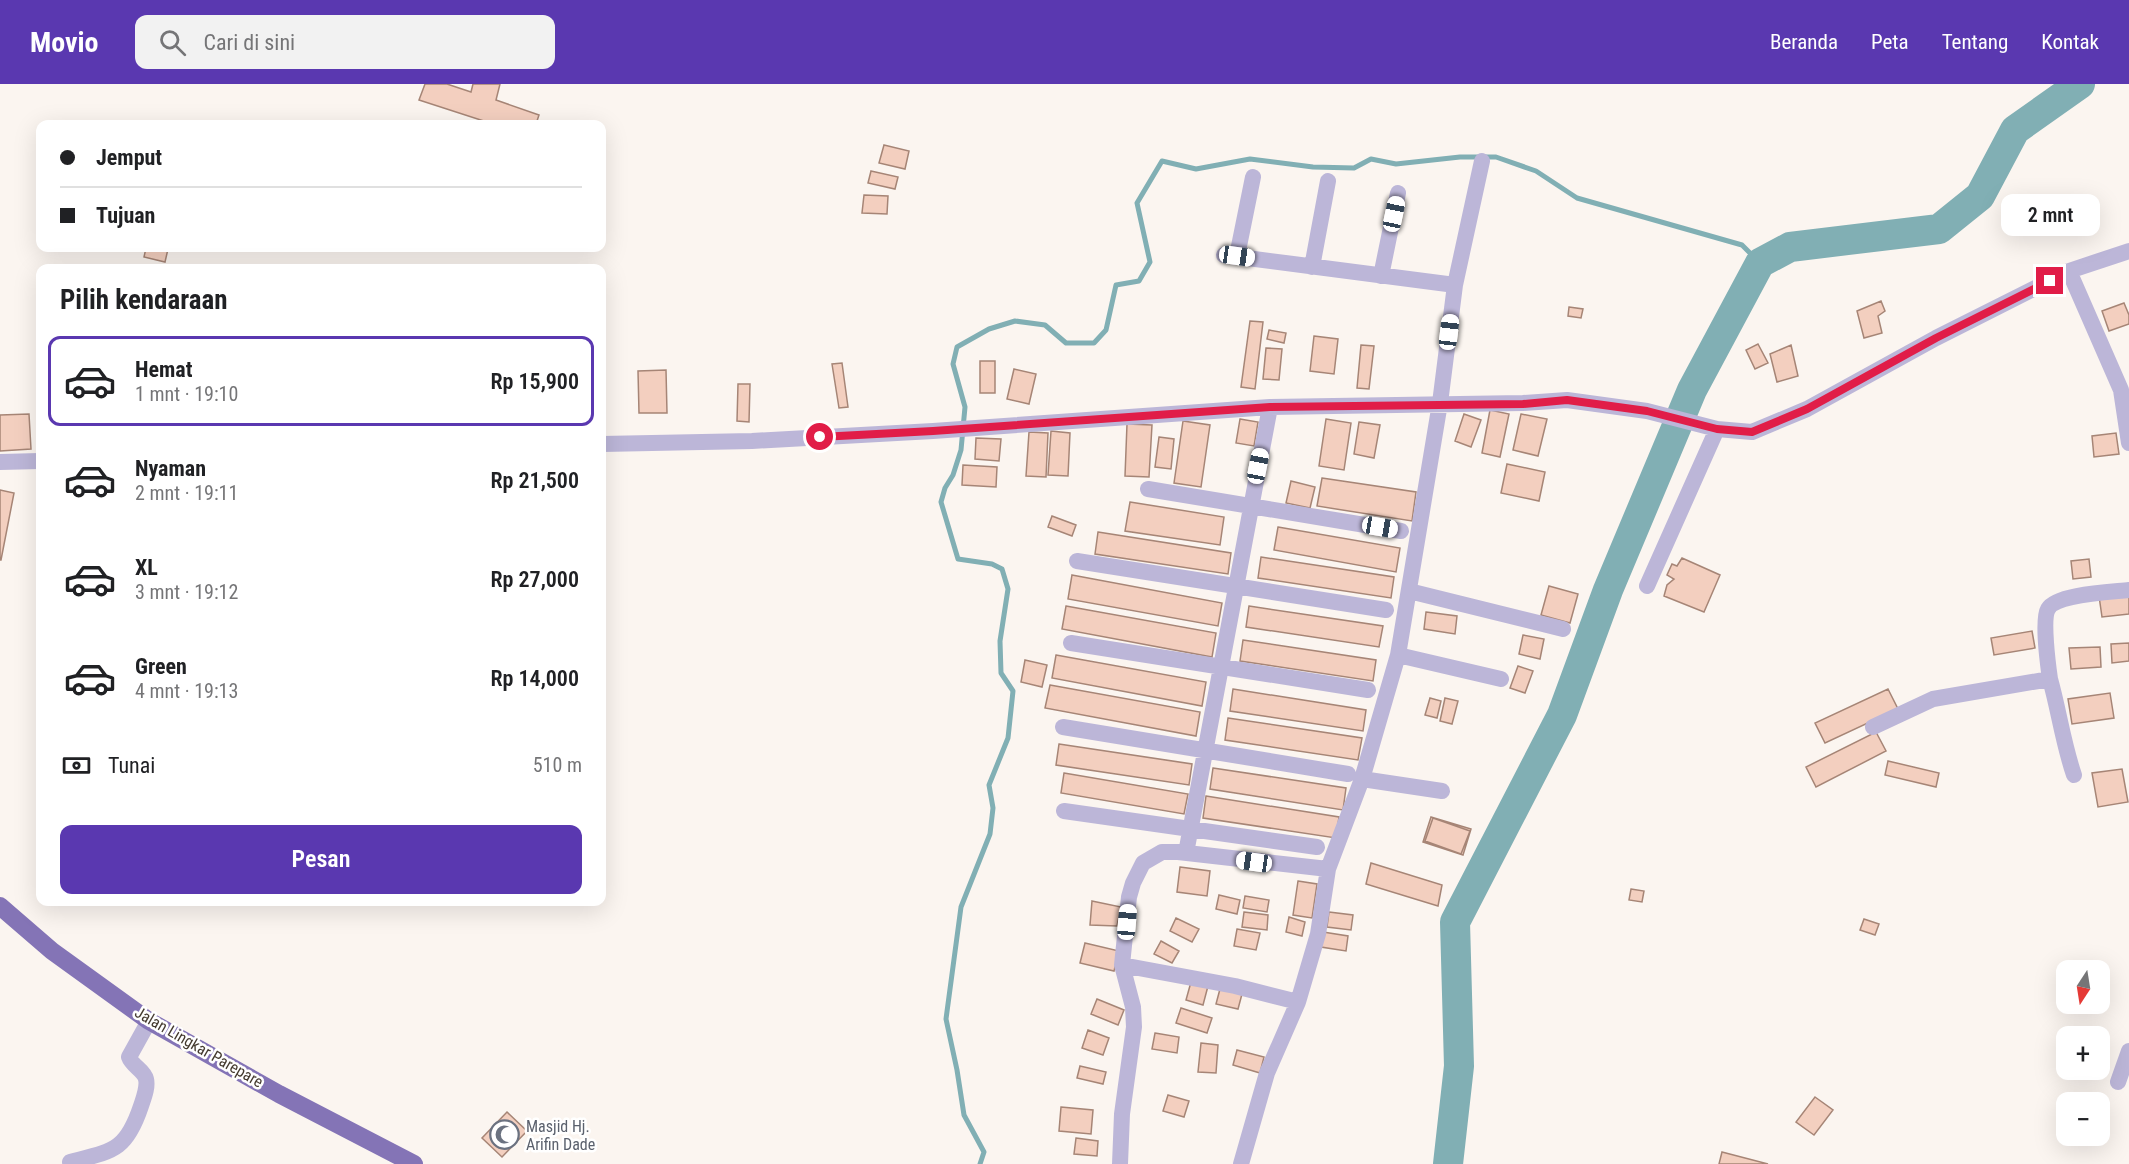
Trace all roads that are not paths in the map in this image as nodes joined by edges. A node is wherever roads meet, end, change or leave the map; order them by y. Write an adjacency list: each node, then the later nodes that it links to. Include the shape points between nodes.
1 (1482, 161): 9 (street)
2 (1253, 177): 6 (street, via 1230,256)
3 (1328, 181): 6 (street)
4 (1398, 193): 8 (street)
5 (2129, 250): 7 (street)
6 (1312, 267): 8 (street)
7 (2069, 271): 10 (street); 13 (street, via 1807,409 1752,432)
8 (1380, 276): 9 (street)
9 (1455, 285): 11 (street)
10 (2125, 388): 14 (street)
11 (1440, 403): 12 (street); 13 (street, via 1567,400 1647,411); 25 (street)
12 (1270, 407): 15 (street, via 933,431); 19 (street)
13 (1717, 429): 22 (street)
14 (2129, 443)
15 (606, 444)
16 (36, 461): 17 (street)
17 (0, 462)
18 (1148, 489): 19 (street)
19 (1251, 506): 20 (street); 23 (street)
20 (1401, 531)
21 (1077, 561): 23 (street)
22 (1647, 586)
23 (1236, 587): 26 (street); 30 (street)
24 (2129, 590): 32 (street, via 2078,596 2049,607 2045,618)
25 (1409, 591): 27 (street); 29 (street)
26 (1386, 610)
27 (1563, 629)
28 (1071, 642): 30 (street)
29 (1398, 655): 31 (street); 38 (street)
30 (1221, 666): 33 (street); 36 (street)
31 (1501, 679)
32 (2050, 679): 35 (street, via 1933,699); 37 (street)
33 (1368, 690)
34 (1063, 727): 36 (street)
35 (1873, 727)
36 (1205, 751): 38 (street); 41 (street)
37 (2074, 775)
38 (1355, 777): 39 (street); 44 (street)
39 (1442, 791)
40 (1064, 811): 41 (street)
41 (1190, 829): 42 (street); 43 (street)
42 (1317, 847)
43 (1186, 853): 44 (street); 46 (street, via 1162,852 1143,862 1137,872 1129,897)
44 (1328, 869): 47 (street, via 1317,934)
45 (0, 906): 48 (highway, Jalan Lingkar Parepare, via 52,951)
46 (1122, 965): 47 (street); 53 (street, via 1134,1027 1122,1114)
47 (1298, 1002): 54 (street, via 1267,1072)
48 (148, 1021): 51 (street, via 129,1057 147,1081 131,1131 120,1145); 52 (highway, Jalan Lingkar Parepare)
49 (2129, 1051): 50 (street)
50 (2118, 1082)
51 (70, 1162)
52 (414, 1164)
53 (1120, 1164)
54 (1241, 1164)

